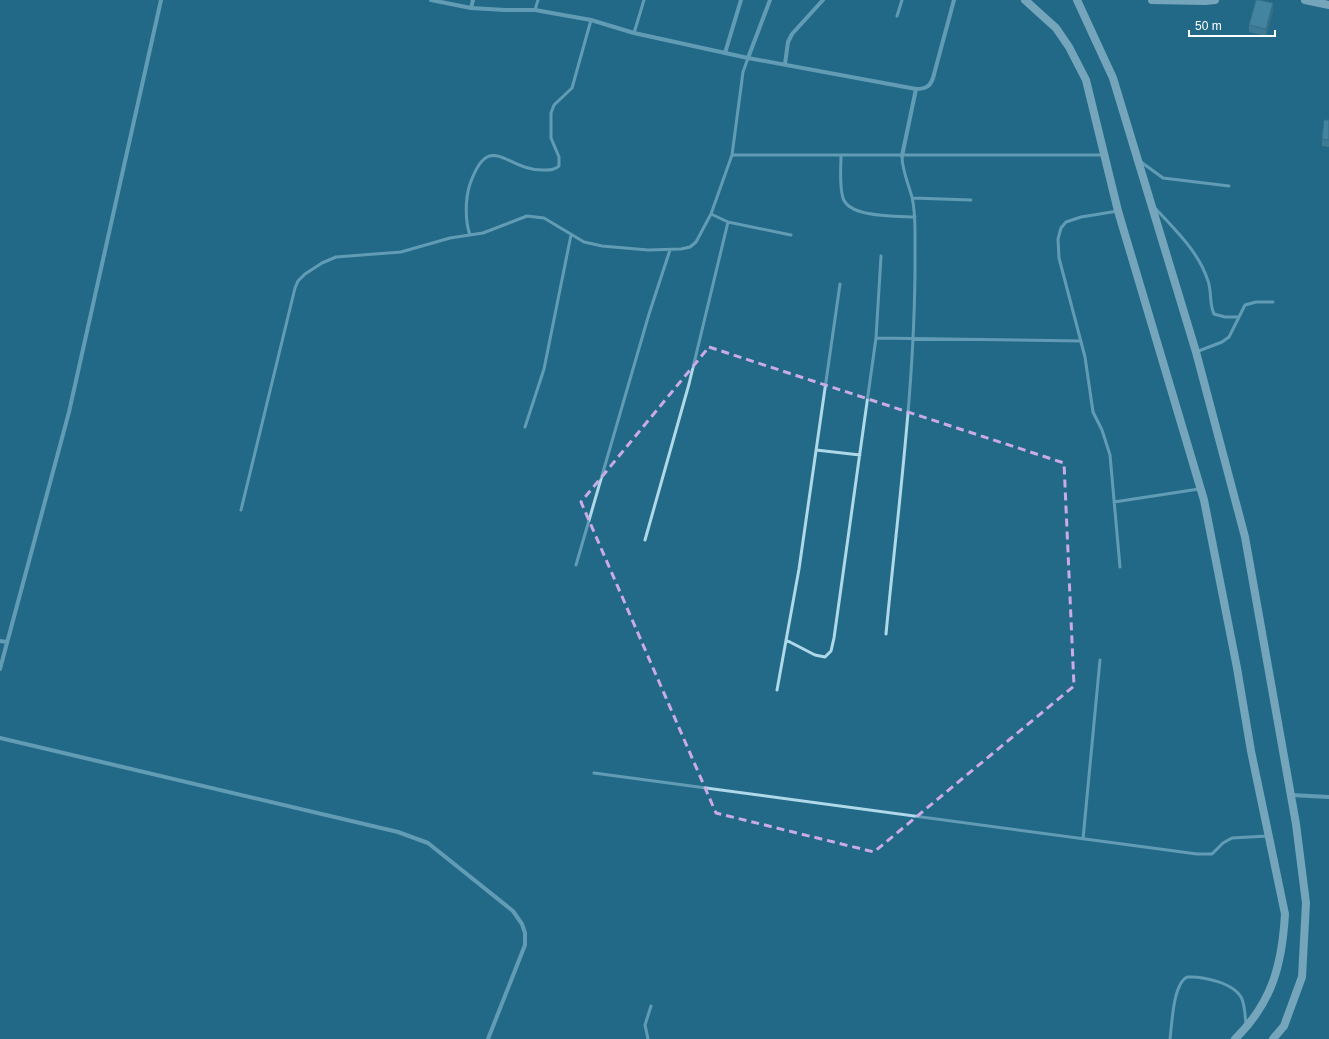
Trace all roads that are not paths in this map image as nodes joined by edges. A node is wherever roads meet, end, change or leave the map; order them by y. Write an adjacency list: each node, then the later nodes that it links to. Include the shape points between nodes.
1 (161, 0): 65 (street, via 70,412)
2 (431, 0): 17 (street)
3 (473, 0): 19 (street)
4 (538, 0): 20 (lane)
5 (644, 0): 23 (lane)
6 (741, 0): 24 (street)
7 (770, 0): 25 (street)
8 (823, 0): 26 (street, via 792,34 788,42)
9 (902, 0): 21 (lane)
10 (954, 0): 27 (street, via 931,83 924,89)
11 (1025, 0): 30 (street, via 1056,28 1086,80)
12 (1077, 0): 32 (street, via 1113,78)
13 (1152, 0): 16 (street)
14 (1215, 0): 16 (street)
15 (1305, 0): 18 (street)
16 (1184, 1)
17 (450, 2): 19 (street)
18 (1329, 4)
19 (471, 8): 20 (street)
20 (535, 10): 22 (street)
21 (896, 16)
22 (591, 20): 23 (street); 41 (lane, via 572,88 554,105 551,112 552,138 559,157 559,166 552,170 534,171 517,166 500,156 484,158 478,163 469,188 467,222)
23 (634, 33): 24 (street)
24 (724, 54): 25 (street)
25 (748, 58): 26 (street); 28 (lane, via 743,72)
26 (785, 64): 27 (street)
27 (916, 89): 31 (street)
28 (732, 155): 29 (lane); 38 (lane)
29 (841, 155): 31 (lane); 39 (lane, via 842,197 850,208 866,213)
30 (1105, 155): 31 (lane); 37 (street)
31 (902, 156): 34 (lane)
32 (1137, 158): 33 (lane, via 1163,178); 36 (street)
33 (1229, 186)
34 (912, 198): 35 (lane); 39 (lane)
35 (971, 200)
36 (1150, 203): 48 (lane, via 1196,256 1209,281 1214,314); 52 (street)
37 (1118, 211): 51 (lane, via 1080,217 1066,222 1061,228 1058,239 1060,258); 56 (street)
38 (711, 214): 40 (lane); 44 (lane, via 696,242 681,250)
39 (915, 217): 50 (lane)
40 (728, 222): 43 (lane); 59 (lane, via 689,384)
41 (470, 235): 42 (lane, via 483,234 526,216 544,218); 58 (lane, via 401,252 336,257 322,263 298,281)
42 (571, 235): 44 (lane, via 584,242 602,246); 53 (lane, via 544,369)
43 (790, 235)
44 (670, 250): 60 (lane, via 648,314)
45 (881, 256): 49 (lane)
46 (840, 284): 54 (lane)
47 (1273, 302): 48 (lane, via 1248,304 1243,307)
48 (1238, 317): 52 (lane, via 1228,337)
49 (876, 338): 50 (lane); 55 (lane)
50 (913, 340): 51 (lane); 62 (lane)
51 (1081, 341): 57 (lane, via 1093,412 1110,455)
52 (1196, 352): 71 (street, via 1245,537)
53 (525, 427)
54 (816, 450): 55 (lane); 63 (lane)
55 (860, 455): 63 (lane, via 831,651 825,657 821,657)
56 (1201, 489): 57 (lane); 73 (street)
57 (1114, 502): 61 (lane)
58 (241, 510)
59 (645, 540)
60 (576, 565)
61 (1120, 567)
62 (886, 634)
63 (786, 640): 68 (lane)
64 (0, 641): 65 (street)
65 (7, 642): 67 (street)
66 (1100, 660): 74 (lane)
67 (0, 669)
68 (777, 690)
69 (0, 738): 77 (street, via 398,832 428,843 513,910 525,933 523,954)
70 (594, 773): 74 (lane)
71 (1291, 795): 72 (street); 81 (street, via 1306,903 1302,977 1284,1026)
72 (1329, 797)
73 (1268, 836): 74 (lane, via 1232,838 1223,842 1212,854 1206,855); 76 (street, via 1285,914 1284,933 1277,974 1265,1002)
74 (1083, 839)
75 (651, 1006): 78 (lane, via 645,1025)
76 (1246, 1028): 79 (lane, via 1243,1000 1234,989 1202,978 1187,977 1180,983 1177,992); 80 (street)
77 (488, 1039)
78 (648, 1039)
79 (1170, 1039)
80 (1235, 1039)
81 (1273, 1039)

